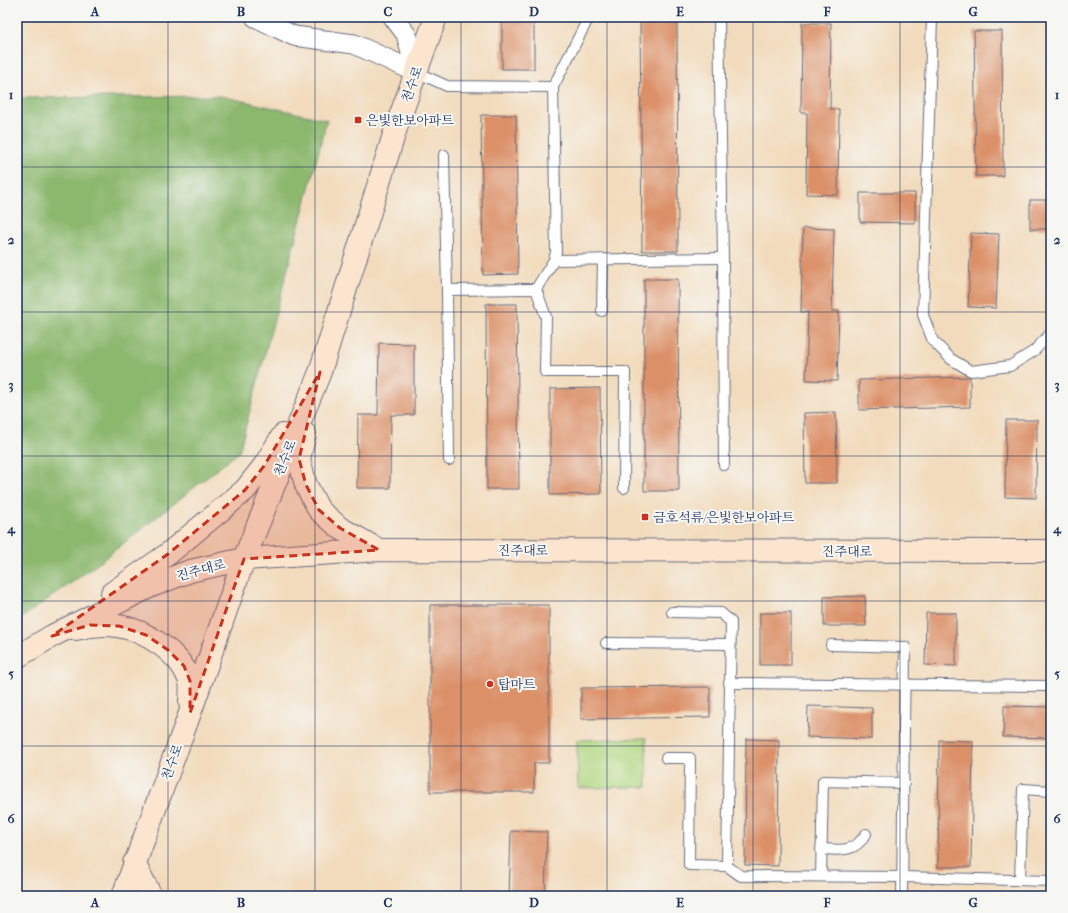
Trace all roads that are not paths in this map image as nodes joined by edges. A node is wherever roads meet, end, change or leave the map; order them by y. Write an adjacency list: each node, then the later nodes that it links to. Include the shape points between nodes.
1 (255, 17): 7 (street, via 294,36 354,44)
2 (393, 17): 7 (street, via 406,34)
3 (436, 17): 7 (street, 천수로)
4 (590, 17): 8 (lane)
5 (719, 17): 10 (lane)
6 (932, 17): 16 (lane, via 923,315 933,341 950,359 971,370 1010,366 1034,351)
7 (416, 72): 8 (lane, via 447,86); 17 (street, 천수로)
8 (553, 87): 12 (lane, via 556,252)
9 (444, 155): 14 (lane)
10 (723, 258): 11 (lane); 19 (lane)
11 (603, 259): 12 (lane); 15 (lane)
12 (554, 260): 13 (lane)
13 (536, 289): 14 (lane); 20 (lane, via 546,318 545,372 625,372)
14 (447, 290): 18 (lane)
15 (602, 311)
16 (1051, 333)
17 (320, 372): 21 (street, via 299,459 306,485 319,510 340,528); 23 (street, 천수로); 25 (street, via 264,466 245,490 168,554)
18 (449, 460)
19 (724, 465)
20 (624, 488)
21 (379, 550): 22 (street, 진주대로); 23 (street, 진주대로)
22 (1051, 551)
23 (244, 559): 25 (street, 진주대로, via 190,571 151,586); 33 (street, 천수로)
24 (672, 612): 27 (lane, via 721,612 731,622)
25 (52, 636): 29 (street, 진주대로); 33 (street, via 90,625 119,626 146,635 168,650 184,666 190,681)
26 (606, 643): 27 (lane)
27 (730, 644): 30 (lane)
28 (831, 644): 31 (lane, via 905,647)
29 (17, 657)
30 (729, 683): 31 (lane); 40 (lane)
31 (906, 684): 32 (lane); 35 (lane)
32 (1051, 686)
33 (190, 713): 39 (street, 천수로)
34 (666, 758): 40 (lane, via 690,758 689,865)
35 (904, 783): 38 (lane, via 823,781); 42 (lane)
36 (1051, 791): 43 (lane, via 1023,789)
37 (866, 834): 38 (lane, via 862,841 846,850)
38 (822, 849): 41 (lane)
39 (134, 864): 45 (street, 천수로); 46 (street)
40 (727, 866): 41 (lane, via 741,876)
41 (821, 876): 42 (lane)
42 (903, 877): 43 (lane); 47 (lane)
43 (1020, 880): 44 (lane)
44 (1051, 881)
45 (123, 896)
46 (151, 896)
47 (902, 896)

